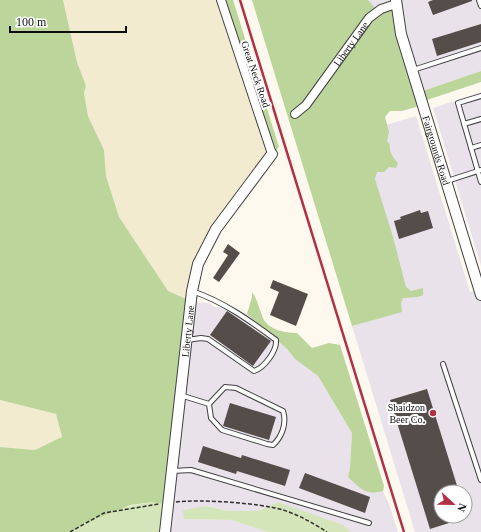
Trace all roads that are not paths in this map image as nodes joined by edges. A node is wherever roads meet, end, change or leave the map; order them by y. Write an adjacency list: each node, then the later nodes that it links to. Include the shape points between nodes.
1 (221, 0): 13 (street, Great Neck Road)
2 (480, 0): 4 (lane)
3 (396, 2): 6 (street, Fairgrounds Road, via 401,34); 8 (street, Liberty Lane, via 368,18 306,105)
4 (481, 6)
5 (481, 48): 6 (lane)
6 (412, 70): 15 (street, Fairgrounds Road)
7 (481, 96): 10 (lane, via 458,103)
8 (295, 114)
9 (481, 119): 10 (lane)
10 (464, 124): 12 (lane)
11 (481, 145): 12 (lane)
12 (471, 148): 14 (lane)
13 (272, 154): 17 (street, Liberty Lane, via 216,229 198,264)
14 (479, 171): 15 (lane); 16 (lane)
15 (446, 182): 18 (street, Fairgrounds Road)
16 (481, 182)
17 (192, 291): 19 (street, Liberty Lane); 19 (lane, via 237,311 276,340 276,346 259,370 254,371 208,339)
18 (481, 295)
19 (186, 341): 21 (street, Liberty Lane)
20 (443, 364): 24 (lane)
21 (180, 395): 22 (lane); 23 (street, Liberty Lane)
22 (209, 404): 22 (lane, via 225,387 236,388 283,411 286,418 279,439 273,445 267,444 222,430 212,418)
23 (172, 472): 25 (lane, via 191,470); 26 (street, Liberty Lane)
24 (481, 480)
25 (369, 523)
26 (165, 532)

